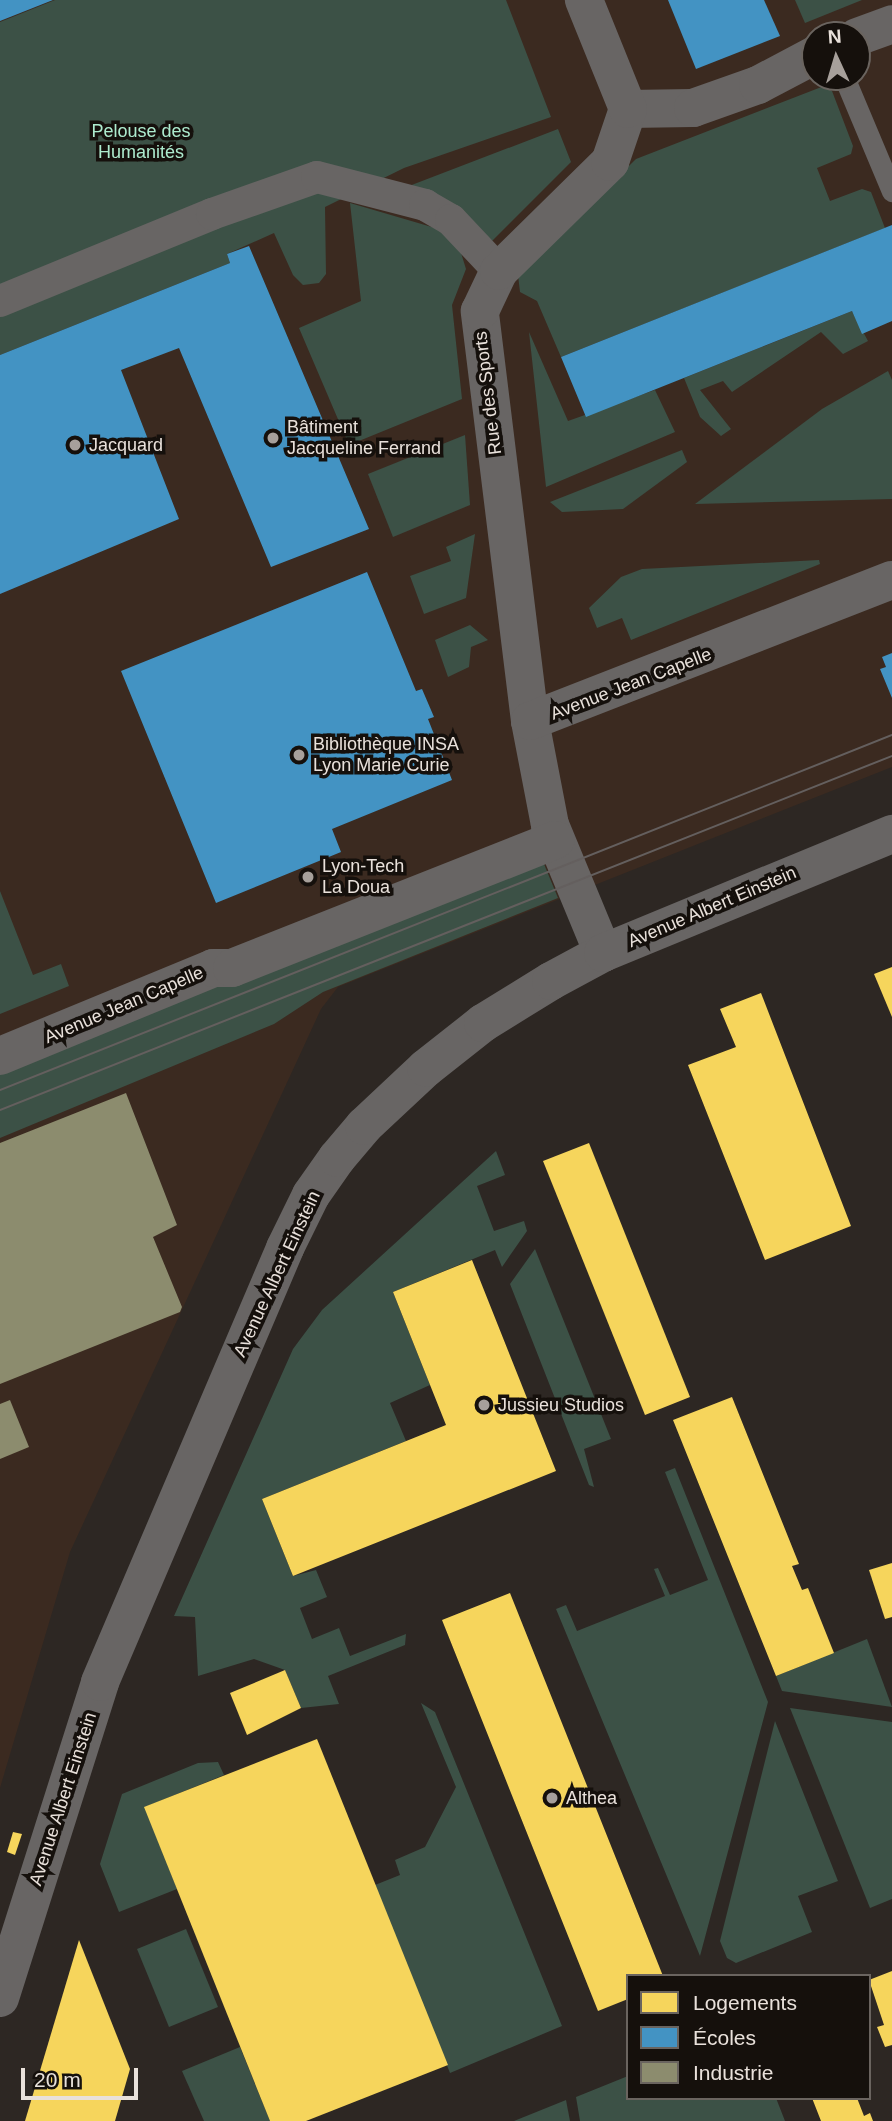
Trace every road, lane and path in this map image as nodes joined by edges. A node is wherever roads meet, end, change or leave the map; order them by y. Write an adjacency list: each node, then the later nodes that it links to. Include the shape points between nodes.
1 (584, 0): 6 (street)
2 (892, 24): 3 (street)
3 (871, 32)
4 (801, 62): 6 (street, via 758,85 693,108)
5 (850, 91): 7 (lane)
6 (628, 110): 8 (street, Rue des Sports, via 611,162)
7 (892, 191)
8 (499, 271): 9 (street, via 451,220 425,205 317,177 212,214); 11 (street, Rue des Sports, via 485,295 480,330)
9 (0, 301)
10 (892, 580): 11 (street, Avenue Jean Capelle)
11 (530, 721): 13 (street, Avenue Jean Capelle, via 536,765)
12 (890, 832): 14 (street, Avenue Albert Einstein)
13 (556, 840): 14 (street); 15 (street, Avenue Jean Capelle, via 232,968 213,968)
14 (603, 953): 16 (street, Avenue Albert Einstein, via 493,1017 426,1068 363,1126 311,1195 100,1682)
15 (0, 1056)
16 (0, 1998)

